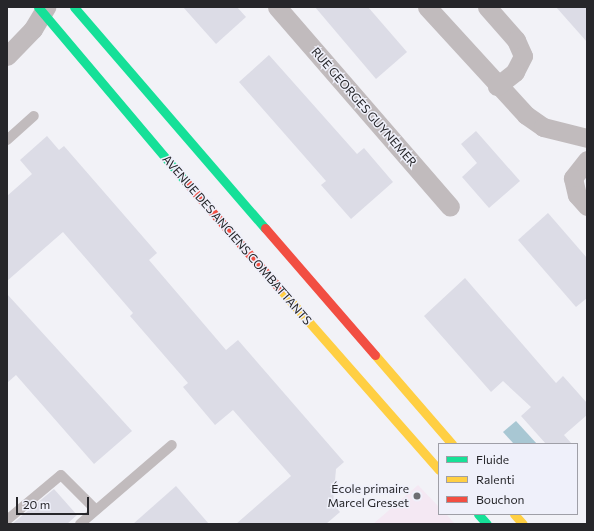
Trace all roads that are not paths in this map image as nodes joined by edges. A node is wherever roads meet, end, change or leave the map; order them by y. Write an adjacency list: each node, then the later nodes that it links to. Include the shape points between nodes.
1 (74, 7): 14 (main road)
2 (277, 7): 13 (street, RUE GEORGES GUYNEMER)
3 (427, 7): 7 (street)
4 (487, 7): 7 (street, via 516,40 523,56 515,72)
5 (42, 9): 6 (street, via 33,29); 16 (main road, AVENUE DES ANCIENS COMBATTANTS, via 178,173)
6 (7, 56)
7 (497, 86): 9 (street, via 526,115 543,127)
8 (34, 116): 10 (lane)
9 (587, 138)
10 (7, 140)
11 (587, 160): 12 (street, via 573,178 577,195)
12 (587, 206)
13 (450, 207)
14 (451, 443)
15 (172, 444): 17 (lane)
16 (438, 469)
17 (96, 510): 20 (lane, via 61,475); 21 (lane)
18 (479, 515): 22 (main road)
19 (515, 515): 23 (main road)
20 (7, 520)
21 (80, 524)
22 (487, 524)
23 (523, 524)

